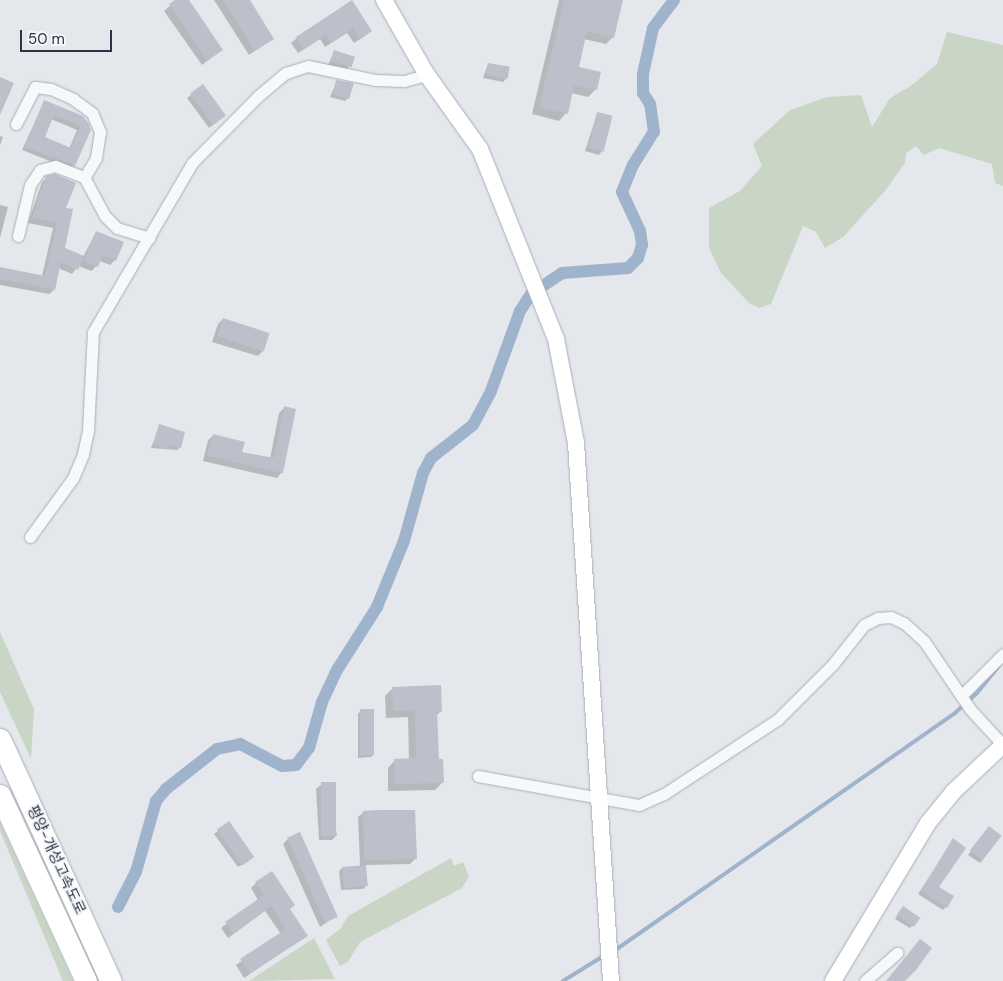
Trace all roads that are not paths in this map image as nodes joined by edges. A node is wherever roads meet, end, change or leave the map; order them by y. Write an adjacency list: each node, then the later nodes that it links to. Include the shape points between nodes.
1 (384, 0): 2 (street)
2 (428, 75): 6 (street, via 404,81 375,80 308,66 286,73 257,96 192,163); 14 (street, via 480,149 556,339 576,443)
3 (16, 124): 4 (street, via 35,86 73,99 92,113 100,132 96,158)
4 (84, 178): 5 (street, via 55,166 40,170 30,185); 6 (street, via 105,216 117,228)
5 (18, 236)
6 (150, 238): 7 (street, via 92,332 88,431 83,454 73,478)
7 (30, 537)
8 (1003, 654): 9 (street)
9 (962, 695): 11 (street); 14 (street, via 918,635 891,617 878,618 864,625 801,699 750,740 664,794 639,805)
10 (0, 739): 17 (highway, 평양-개성고속도로)
11 (1000, 751): 19 (street, via 953,792 928,823)
12 (478, 776): 14 (street)
13 (0, 795): 16 (highway, 평양-개성고속도로)
14 (600, 800): 18 (street)
15 (897, 953): 20 (street)
16 (86, 981)
17 (111, 981)
18 (611, 981)
19 (834, 981)
20 (865, 981)

